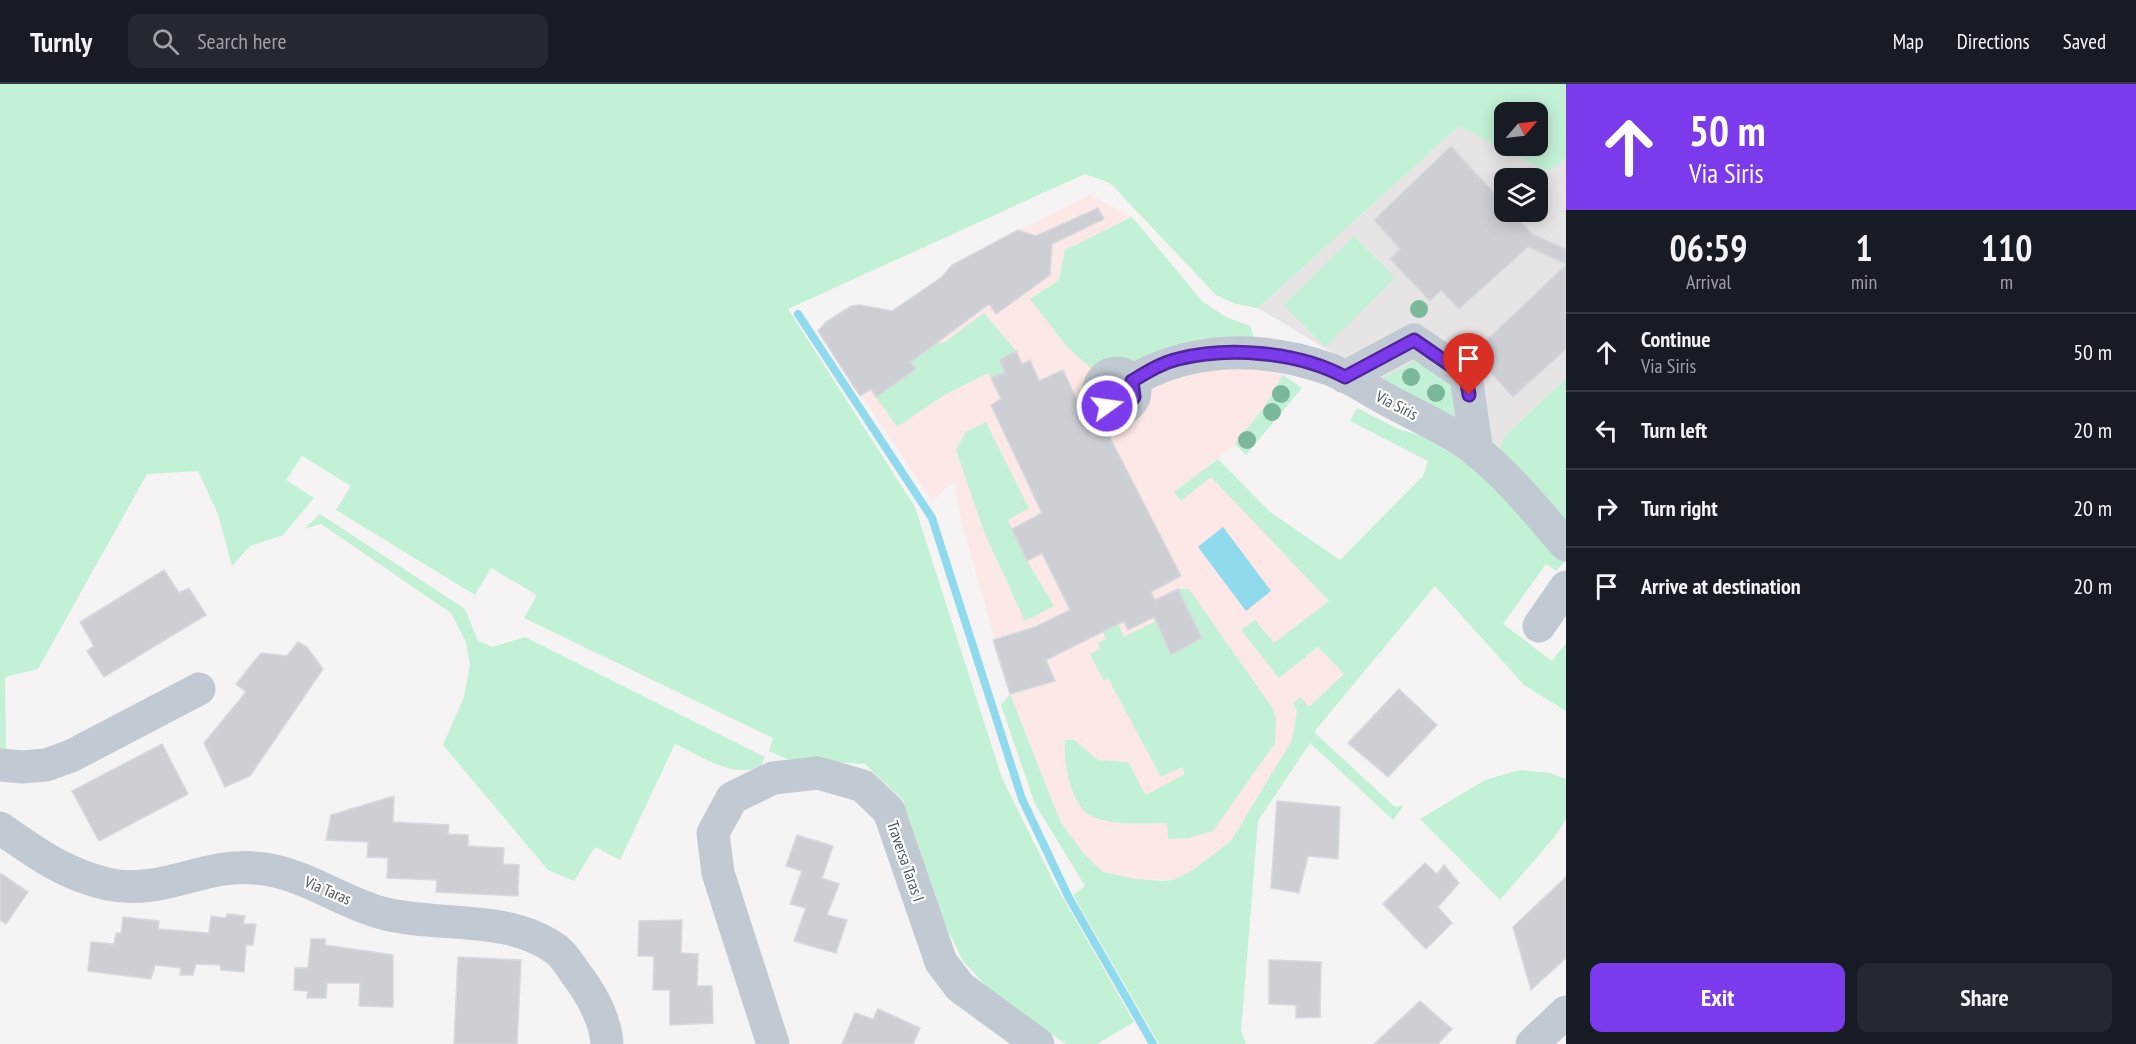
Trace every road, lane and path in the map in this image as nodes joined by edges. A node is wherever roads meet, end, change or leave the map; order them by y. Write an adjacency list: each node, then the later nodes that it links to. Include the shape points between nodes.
1 (1345, 377): 2 (street, Via Siris, via 1328,368 1289,358 1203,354 1177,359); 3 (street, Via Siris, via 1449,432); 3 (street, via 1414,340 1466,376)
2 (1132, 381)
3 (1477, 452): 4 (street, Via Siris)
4 (1566, 545)
5 (1566, 587): 6 (street)
6 (1539, 626)
7 (199, 689): 8 (street, via 71,756 46,765)
8 (0, 765)
9 (0, 828): 11 (street, Via Taras, via 54,866 109,884 140,887 232,867 256,868 304,878 379,912 414,921 517,929 558,950 588,991)
10 (1566, 1012): 14 (street)
11 (607, 1044)
12 (773, 1044): 13 (street, Traversa Taras I, via 718,873 712,833 732,798 773,778 819,773 863,786 889,811 941,962 960,987)
13 (1038, 1044)
14 (1532, 1044)

